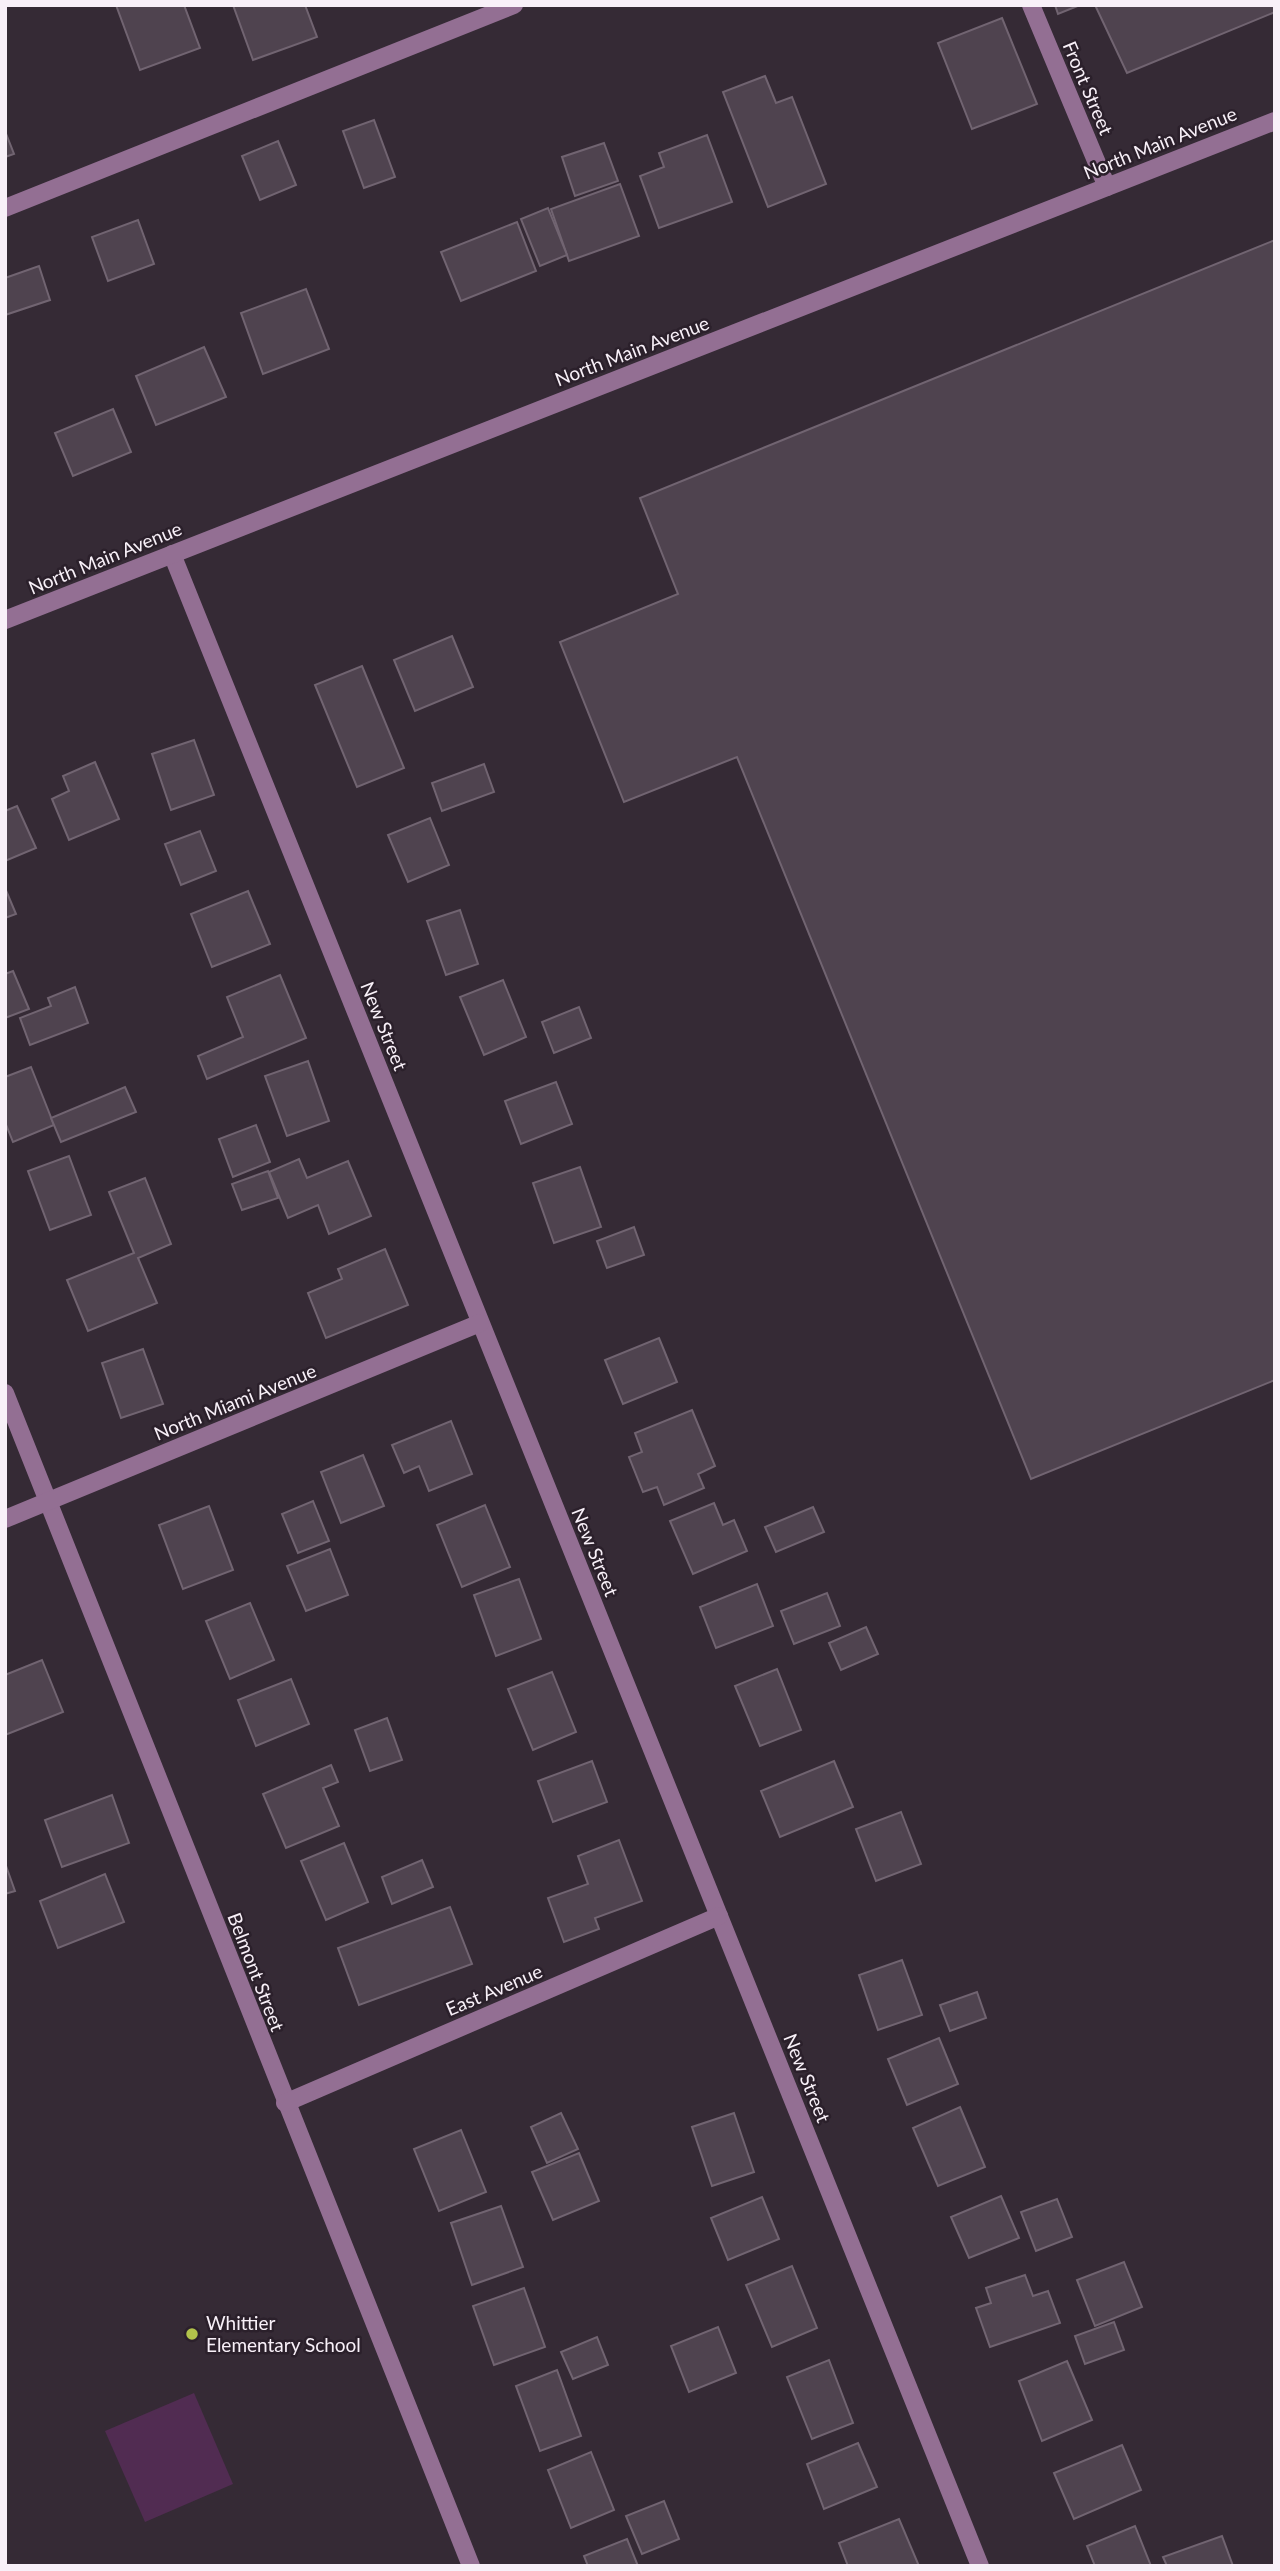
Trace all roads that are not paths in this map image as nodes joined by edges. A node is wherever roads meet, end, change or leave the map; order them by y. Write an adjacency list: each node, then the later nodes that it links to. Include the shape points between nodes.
1 (514, 5): 5 (street)
2 (1031, 5): 4 (street, Front Street)
3 (1275, 121): 4 (street, North Main Avenue)
4 (1107, 187): 6 (street, North Main Avenue)
5 (5, 208)
6 (172, 554): 7 (street, North Main Avenue); 8 (street, New Street)
7 (5, 620)
8 (480, 1323): 10 (street, North Miami Avenue); 12 (street, New Street)
9 (5, 1393): 10 (street, Belmont Street)
10 (49, 1501): 11 (street, North Miami Avenue); 13 (street, Belmont Street)
11 (5, 1519)
12 (719, 1916): 13 (street, East Avenue); 15 (street, New Street)
13 (285, 2103): 14 (street, Belmont Street)
14 (471, 2566)
15 (980, 2566)

